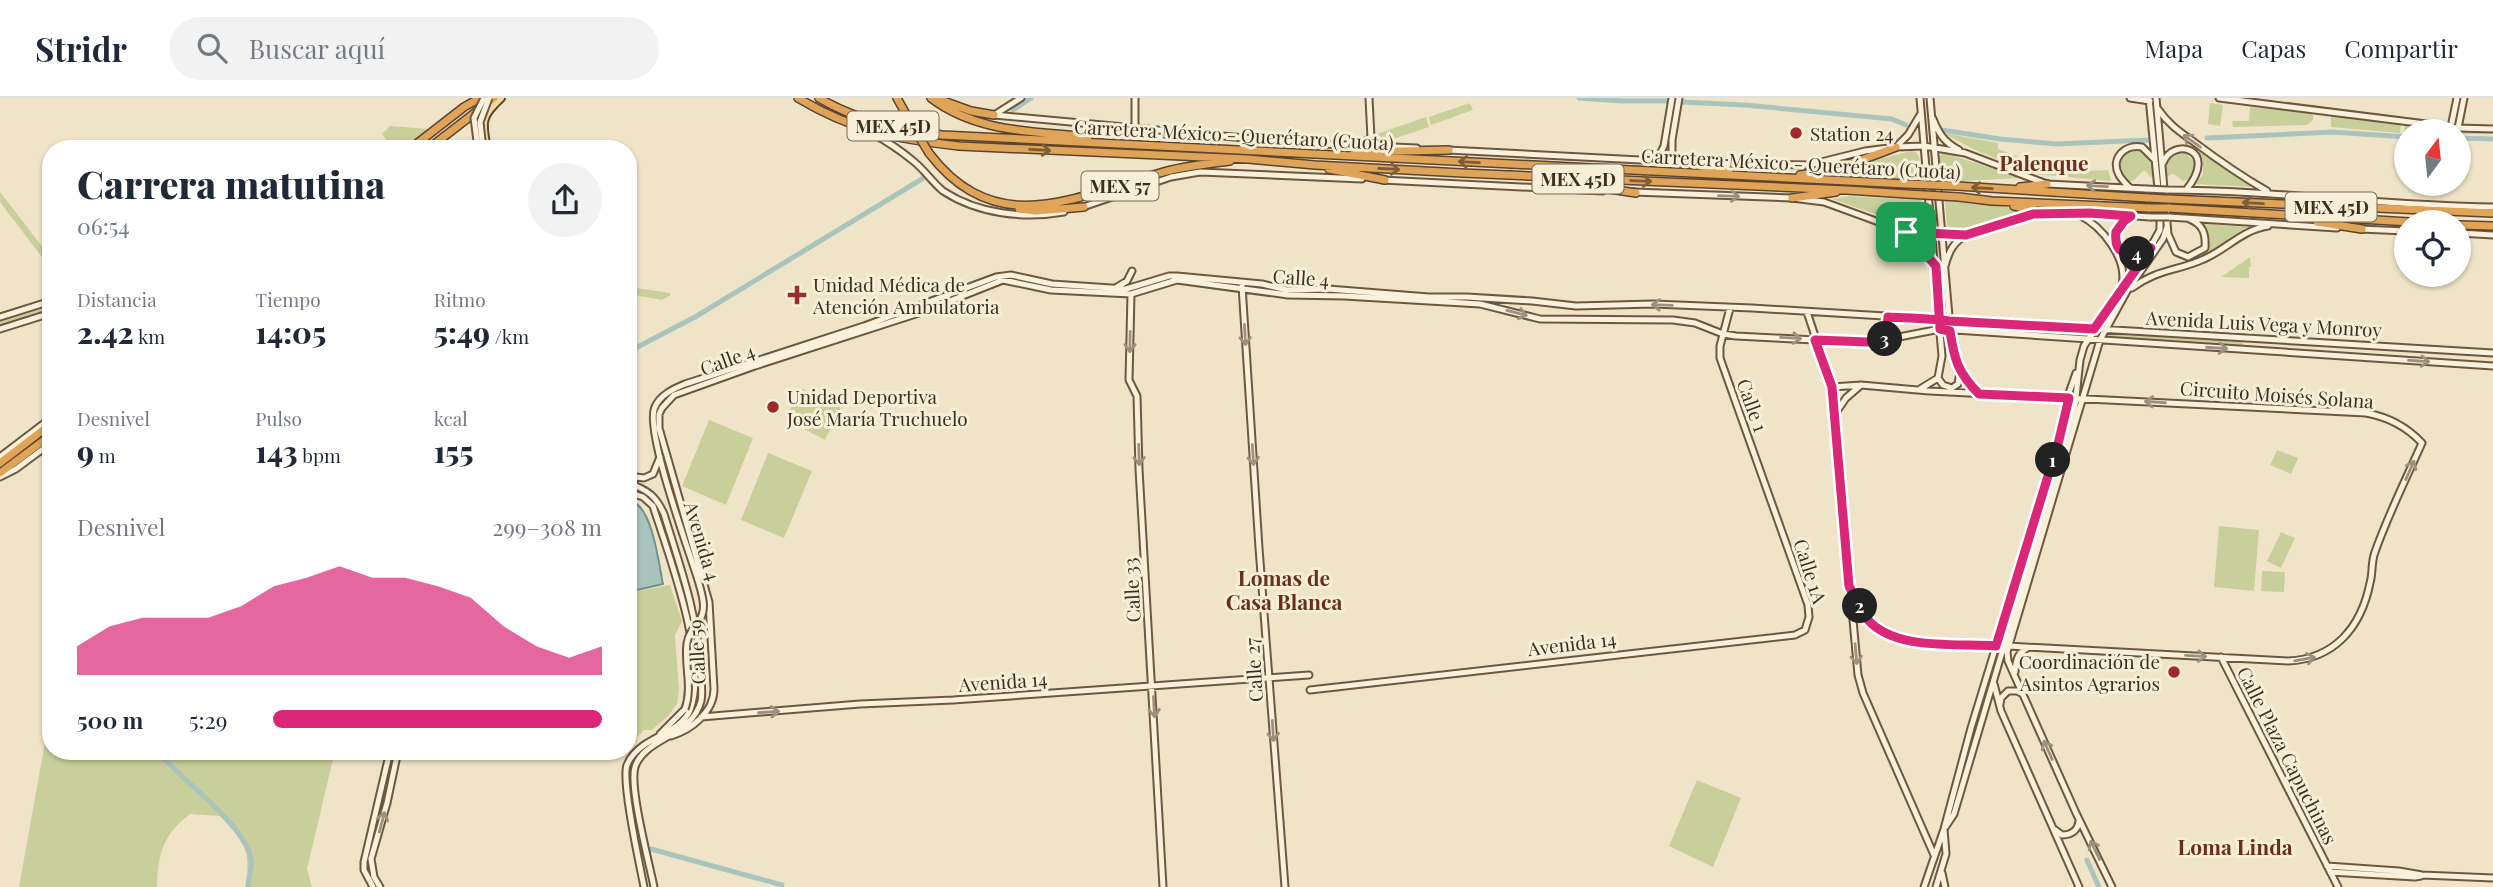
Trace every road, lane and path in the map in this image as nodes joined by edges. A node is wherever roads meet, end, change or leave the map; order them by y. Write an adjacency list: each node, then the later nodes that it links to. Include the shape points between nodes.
1 (474, 98): 20 (main road)
2 (486, 98): 20 (highway); 33 (highway); 34 (main road, bridge, via 474,118); 35 (main road, bridge, via 480,121)
3 (501, 98): 36 (main road, via 484,119)
4 (798, 98): 30 (highway, Carretera México - Querétaro (Cuota) / MEX 45D, via 830,117)
5 (820, 98): 37 (highway, Carretera México - Querétaro (Cuota) / MEX 45D, via 859,118 942,135)
6 (897, 98): 66 (highway, MEX 57, bridge, via 929,153 957,184)
7 (933, 98): 23 (highway); 37 (highway, via 971,121 999,128)
8 (1021, 98): 23 (main road)
9 (1135, 98): 28 (main road)
10 (1370, 98): 31 (main road)
11 (1674, 98): 48 (main road); 49 (main road)
12 (1920, 98): 21 (main road)
13 (1930, 98): 22 (main road)
14 (2130, 98): 18 (main road)
15 (2220, 98): 26 (main road)
16 (2457, 98): 24 (main road)
17 (2464, 98): 25 (main road)
18 (2151, 99): 19 (main road); 47 (main road)
19 (2157, 106): 51 (main road); 62 (main road, one-way to 19, via 2171,126)
20 (464, 107): 32 (highway)
21 (1920, 112): 40 (main road); 41 (main road, via 1914,127)
22 (1931, 113): 42 (main road); 44 (main road, via 1946,143)
23 (994, 115): 28 (main road)
24 (2453, 119)
25 (2460, 119)
26 (2394, 120)
27 (2471, 129): 29 (main road)
28 (1135, 130): 38 (main road)
29 (2493, 130)
30 (869, 131): 46 (highway, Carretera México - Querétaro (Cuota) / MEX 45D, one-way to 46, via 958,146); 67 (main road, via 914,161 943,190 979,206 1037,216)
31 (1371, 138): 38 (main road); 39 (main road)
32 (422, 140)
33 (438, 140)
34 (477, 140)
35 (483, 140)
36 (485, 140)
37 (1113, 142): 45 (highway, Carretera México - Querétaro (Cuota) / MEX 45D)
38 (1359, 145): 39 (main road)
39 (1386, 146): 43 (main road)
40 (1924, 146): 41 (main road); 42 (main road); 84 (main road)
41 (1896, 147): 49 (main road, via 1810,165); 54 (highway, via 1812,173)
42 (1933, 147): 44 (main road); 85 (main road)
43 (1449, 150): 45 (highway); 48 (main road)
44 (1965, 153): 56 (main road)
45 (1315, 154): 52 (highway, Carretera México - Querétaro (Cuota) / MEX 45D, one-way to 45)
46 (1248, 159): 50 (highway, Carretera México - Querétaro (Cuota) / MEX 45D); 66 (highway, MEX 57, via 1161,172 1056,204)
47 (2155, 161): 57 (main road, via 2141,147 2121,152 2118,172); 89 (main road, via 2161,221)
48 (1656, 162): 49 (main road)
49 (1675, 162): 52 (highway)
50 (1315, 165): 53 (highway, Carretera México - Querétaro (Cuota) / MEX 45D, one-way to 53); 55 (highway)
51 (2161, 169): 60 (main road, via 2166,155 2175,149 2195,155 2198,174); 80 (main road)
52 (1757, 176): 54 (highway, Carretera México - Querétaro (Cuota) / MEX 45D)
53 (1535, 177): 59 (highway, Carretera México - Querétaro (Cuota) / MEX 45D, one-way to 59); 61 (highway)
54 (1774, 177): 58 (highway, Carretera México - Querétaro (Cuota) / MEX 45D, one-way to 54, bridge)
55 (1385, 180): 61 (main road); 67 (main road, via 1199,172)
56 (2047, 184): 57 (main road, one-way to 56); 58 (highway)
57 (2130, 188): 63 (main road, bridge)
58 (2004, 189): 63 (highway, Carretera México - Querétaro (Cuota) / MEX 45D, bridge, via 2148,198)
59 (1847, 190): 64 (highway); 65 (highway, Carretera México - Querétaro (Cuota) / MEX 45D, bridge)
60 (2186, 190): 62 (main road); 63 (main road)
61 (1636, 192): 64 (main road, one-way to 64)
62 (2269, 193): 68 (main road)
63 (2168, 195): 71 (highway, Carretera México - Querétaro (Cuota) / MEX 45D, one-way to 63)
64 (1792, 198): 83 (main road, via 1824,202)
65 (1992, 201): 70 (highway, Carretera México - Querétaro (Cuota) / MEX 45D, bridge, via 2150,208); 72 (highway)
66 (991, 202): 67 (highway, via 1036,211)
67 (1084, 207)
68 (2493, 207)
69 (2077, 213): 72 (main road); 73 (main road); 95 (main road, via 2094,223 2115,252 2124,273)
70 (2169, 213): 73 (main road, bridge); 74 (highway, Carretera México - Querétaro (Cuota) / MEX 45D); 75 (main road)
71 (2493, 213)
72 (2054, 214): 87 (main road, via 2022,216)
73 (2131, 216): 89 (main road, via 2116,232 2117,246 2133,255)
74 (2271, 216): 76 (highway, Carretera México - Querétaro (Cuota) / MEX 45D); 81 (highway)
75 (2183, 217): 77 (main road); 80 (main road, via 2200,225 2206,235 2205,248 2198,253 2188,257 2176,252)
76 (2394, 221)
77 (2274, 225): 81 (main road); 95 (main road, via 2242,235 2209,258 2153,274)
78 (2471, 225): 79 (highway)
79 (2493, 226)
80 (2167, 227): 95 (main road)
81 (2362, 229): 82 (main road)
82 (2394, 230)
83 (1906, 232): 84 (main road); 90 (main road)
84 (1932, 233): 85 (main road); 90 (main road)
85 (1941, 233): 87 (main road); 91 (main road)
86 (2471, 234): 88 (main road)
87 (1966, 235): 91 (main road, via 1950,249)
88 (2493, 235)
89 (2151, 248): 95 (main road)
90 (1936, 266): 103 (main road)
91 (1944, 269): 104 (main road)
92 (1132, 271): 94 (main road, via 1127,281)
93 (1242, 285): 94 (main road, Calle 4, via 1169,276 1131,289); 96 (main road, Calle 4, via 1177,280); 98 (main road, Calle 4, one-way to 93, via 1566,305); 111 (main road, Calle 4, one-way to 111, via 1288,295 1480,304 1540,319 1687,322); 159 (main road, Calle 27, one-way to 159)
94 (1115, 288): 131 (main road, Calle 4, via 996,277)
95 (2124, 291): 108 (main road); 109 (main road)
96 (1131, 294): 135 (main road, Calle 4, via 1051,289 1003,280 855,335 719,378); 160 (main road, Calle 33, one-way to 160, via 1129,380 1137,396)
97 (42, 304): 101 (main road)
98 (1730, 307): 99 (main road, Calle 4); 111 (main road, Calle 1)
99 (1807, 312): 102 (main road, Calle 4); 115 (main road)
100 (42, 316): 106 (main road)
101 (0, 317)
102 (1888, 317): 103 (main road, Calle 4); 113 (main road)
103 (1939, 320): 104 (main road, Calle 4); 107 (main road)
104 (1949, 321): 105 (main road, Avenida Luis Vega y Monroy); 110 (main road)
105 (2026, 326): 108 (main road, Avenida Luis Vega y Monroy); 112 (main road)
106 (0, 329)
107 (1940, 329): 110 (main road, Calle 4); 113 (main road, Calle 4); 125 (main road)
108 (2094, 329): 109 (main road, Avenida Luis Vega y Monroy); 116 (main road)
109 (2106, 330): 114 (main road, Avenida Luis Vega y Monroy); 117 (main road)
110 (1950, 331): 112 (main road, Avenida Luis Vega y Monroy); 124 (main road)
111 (1723, 334): 115 (main road, Calle 4, one-way to 115); 148 (main road, Calle 1, via 1720,358)
112 (2027, 336): 116 (main road, Avenida Luis Vega y Monroy)
113 (1886, 338): 115 (main road, Calle 4)
114 (2245, 338): 118 (main road, Avenida Luis Vega y Monroy); 119 (main road)
115 (1815, 340): 129 (main road)
116 (2087, 340): 117 (main road, Avenida Luis Vega y Monroy); 122 (main road)
117 (2100, 340): 119 (main road, Avenida Luis Vega y Monroy, one-way to 119); 134 (main road)
118 (2328, 343): 120 (main road, Avenida Luis Vega y Monroy); 121 (main road)
119 (2245, 350): 121 (main road, Avenida Luis Vega y Monroy)
120 (2493, 353)
121 (2328, 355): 123 (main road, Avenida Luis Vega y Monroy, one-way to 123)
122 (2080, 360): 134 (main road); 134 (main road, via 2069,393)
123 (2493, 366)
124 (1959, 371): 126 (main road); 133 (main road)
125 (1938, 378): 128 (main road); 130 (main road)
126 (1958, 384): 128 (main road, via 1952,388); 132 (main road)
127 (1861, 385): 129 (main road, Circuito Moisés Solana); 130 (main road, Circuito Moisés Solana); 136 (main road)
128 (1943, 385): 132 (main road)
129 (1832, 387): 136 (main road)
130 (1917, 389): 132 (main road, Circuito Moisés Solana)
131 (671, 390): 142 (main road, Avenida 4, via 653,412)
132 (1951, 392): 133 (main road, Circuito Moisés Solana)
133 (1979, 394): 134 (main road, Circuito Moisés Solana)
134 (2073, 398): 152 (main road); 153 (main road); 155 (main road, Circuito Moisés Solana, one-way to 134, via 2302,660 2325,653 2343,638 2363,605 2374,553 2422,443 2401,424 2376,415); 158 (main road)
135 (668, 400): 150 (main road, Avenida 4, via 659,414 659,428)
136 (1834, 415): 149 (main road)
137 (42, 425): 143 (main road)
138 (42, 433): 140 (highway)
139 (42, 440): 140 (highway)
140 (29, 446): 143 (highway); 144 (highway)
141 (42, 450): 144 (main road)
142 (660, 457): 145 (main road, via 653,474); 166 (main road, Avenida 4, bridge, via 704,605 686,646 689,698 685,709)
143 (0, 460)
144 (0, 475)
145 (637, 477)
146 (637, 486): 165 (main road, via 657,499 664,514 696,625 701,700 690,720)
147 (637, 495): 166 (main road, via 653,506 693,649 690,711)
148 (1775, 510): 151 (main road, Calle 1A, via 1808,605 1805,630)
149 (1849, 586): 152 (main road, via 1869,620 1884,633 1910,642); 174 (main road, one-way to 174, via 1863,693)
150 (705, 588): 164 (main road, Calle 59, via 714,698)
151 (1795, 635): 161 (main road, Avenida 14)
152 (1996, 646): 173 (main road)
153 (2008, 646): 154 (main road, Circuito Moisés Solana); 157 (main road, via 2007,657)
154 (2030, 647): 155 (main road, Circuito Moisés Solana, one-way to 155); 157 (main road, via 2016,661)
155 (2221, 657): 175 (main road, Calle Plaza Capuchinas)
156 (1308, 675): 159 (main road, Avenida 14)
157 (2015, 675): 162 (main road)
158 (1993, 677): 163 (main road); 173 (main road, via 1954,814)
159 (1269, 678): 160 (main road, Avenida 14); 183 (main road, Calle 27, one-way to 183)
160 (1153, 686): 164 (main road, Avenida 14, one-way to 160); 182 (main road, Calle 33, one-way to 182)
161 (1310, 690)
162 (2025, 697): 163 (main road, via 2008,691); 171 (main road, one-way to 162)
163 (2000, 707): 172 (main road)
164 (701, 717): 165 (main road)
165 (671, 736): 181 (main road, via 639,758 633,780)
166 (658, 737): 167 (main road)
167 (637, 751)
168 (388, 760): 178 (main road, via 363,870)
169 (396, 760): 179 (main road, one-way to 169, via 371,859)
170 (630, 760): 180 (main road, via 625,772)
171 (2076, 813): 172 (main road, via 2079,822 2071,834 2062,835); 188 (main road, one-way to 171)
172 (2052, 827): 187 (main road)
173 (1944, 829): 174 (main road); 176 (main road, via 1946,854)
174 (1934, 855): 184 (main road)
175 (2329, 869): 177 (main road); 189 (main road, Calle Plaza Capuchinas)
176 (1941, 870): 185 (main road); 186 (main road)
177 (2493, 878)
178 (373, 887)
179 (380, 887)
180 (644, 887)
181 (654, 887)
182 (1163, 887)
183 (1285, 887)
184 (1924, 887)
185 (1937, 887)
186 (1945, 887)
187 (2079, 887)
188 (2112, 887)
189 (2338, 887)

